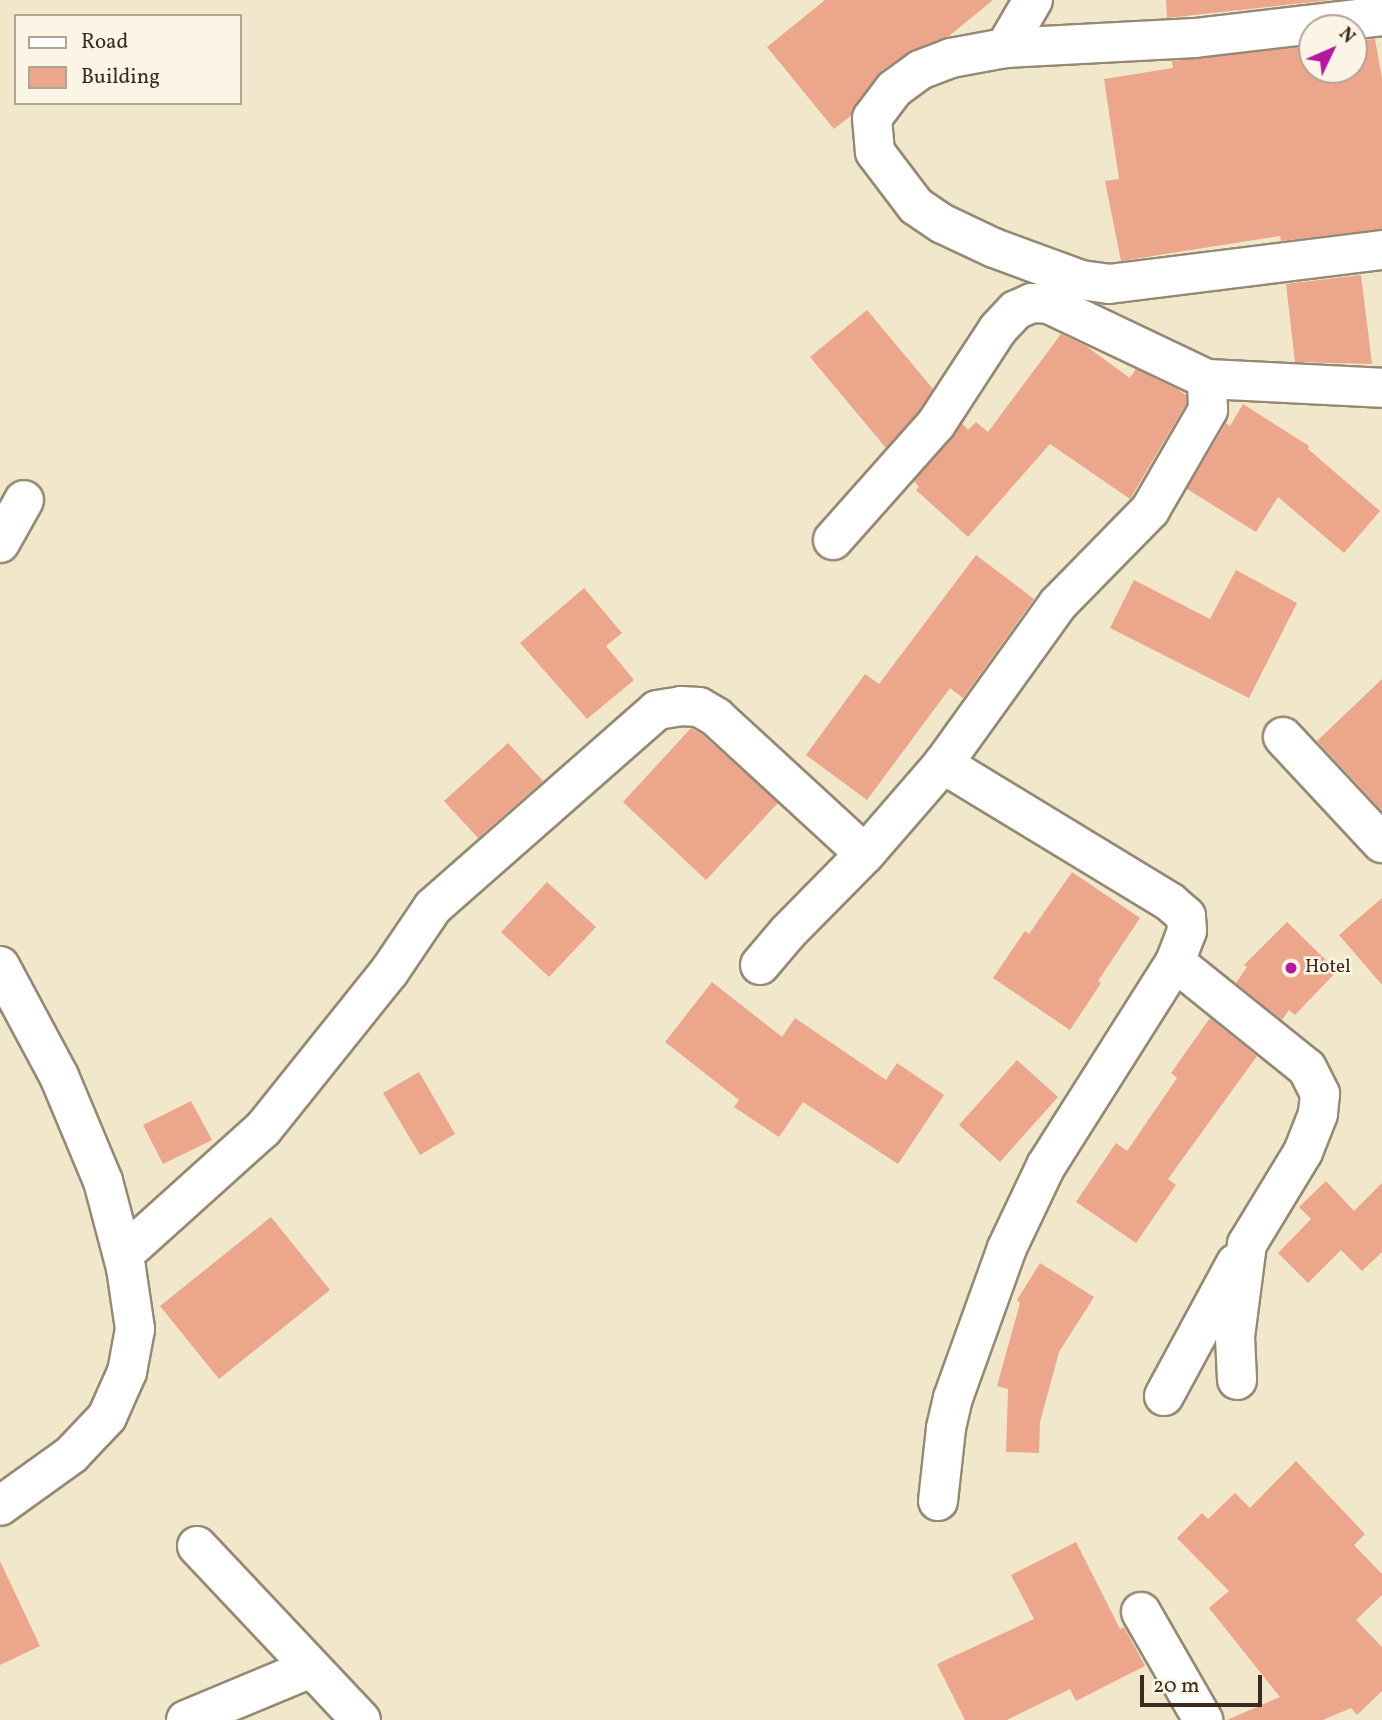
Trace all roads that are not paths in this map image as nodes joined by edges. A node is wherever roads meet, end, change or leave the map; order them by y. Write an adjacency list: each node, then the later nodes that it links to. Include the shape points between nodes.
1 (1033, 0): 3 (street)
2 (1382, 16): 3 (street, via 1195,38)
3 (1005, 48): 4 (street, via 951,58 920,70 894,89 872,118 875,152 916,206 943,224 1047,269 1109,284)
4 (1382, 250)
5 (1207, 379): 6 (street); 8 (street, via 1049,304 1032,303 1016,310 998,330 936,424); 11 (street, via 1208,410 1150,510 1058,604)
6 (1382, 388)
7 (24, 500): 9 (street)
8 (833, 540)
9 (0, 543)
10 (1283, 737): 12 (street)
11 (943, 764): 13 (street); 14 (street, via 1170,902 1186,916 1187,931)
12 (1382, 843)
13 (865, 854): 15 (street); 18 (street, via 716,717 699,707 657,710 433,907 389,972 263,1129)
14 (1175, 961): 17 (street, via 1307,1068 1320,1094 1318,1114 1303,1152); 21 (street, via 1046,1166 1007,1248 953,1398)
15 (760, 965)
16 (0, 966): 18 (street, via 59,1076 103,1181)
17 (1247, 1244): 19 (street, via 1235,1337); 20 (street)
18 (123, 1255): 22 (street, via 135,1329 127,1372 107,1417 71,1455)
19 (1237, 1380)
20 (1164, 1396)
21 (938, 1501)
22 (0, 1506)
23 (197, 1546): 25 (street)
24 (1140, 1612): 28 (street)
25 (311, 1668): 26 (street); 27 (street)
26 (186, 1720)
27 (361, 1720)
28 (1203, 1720)

